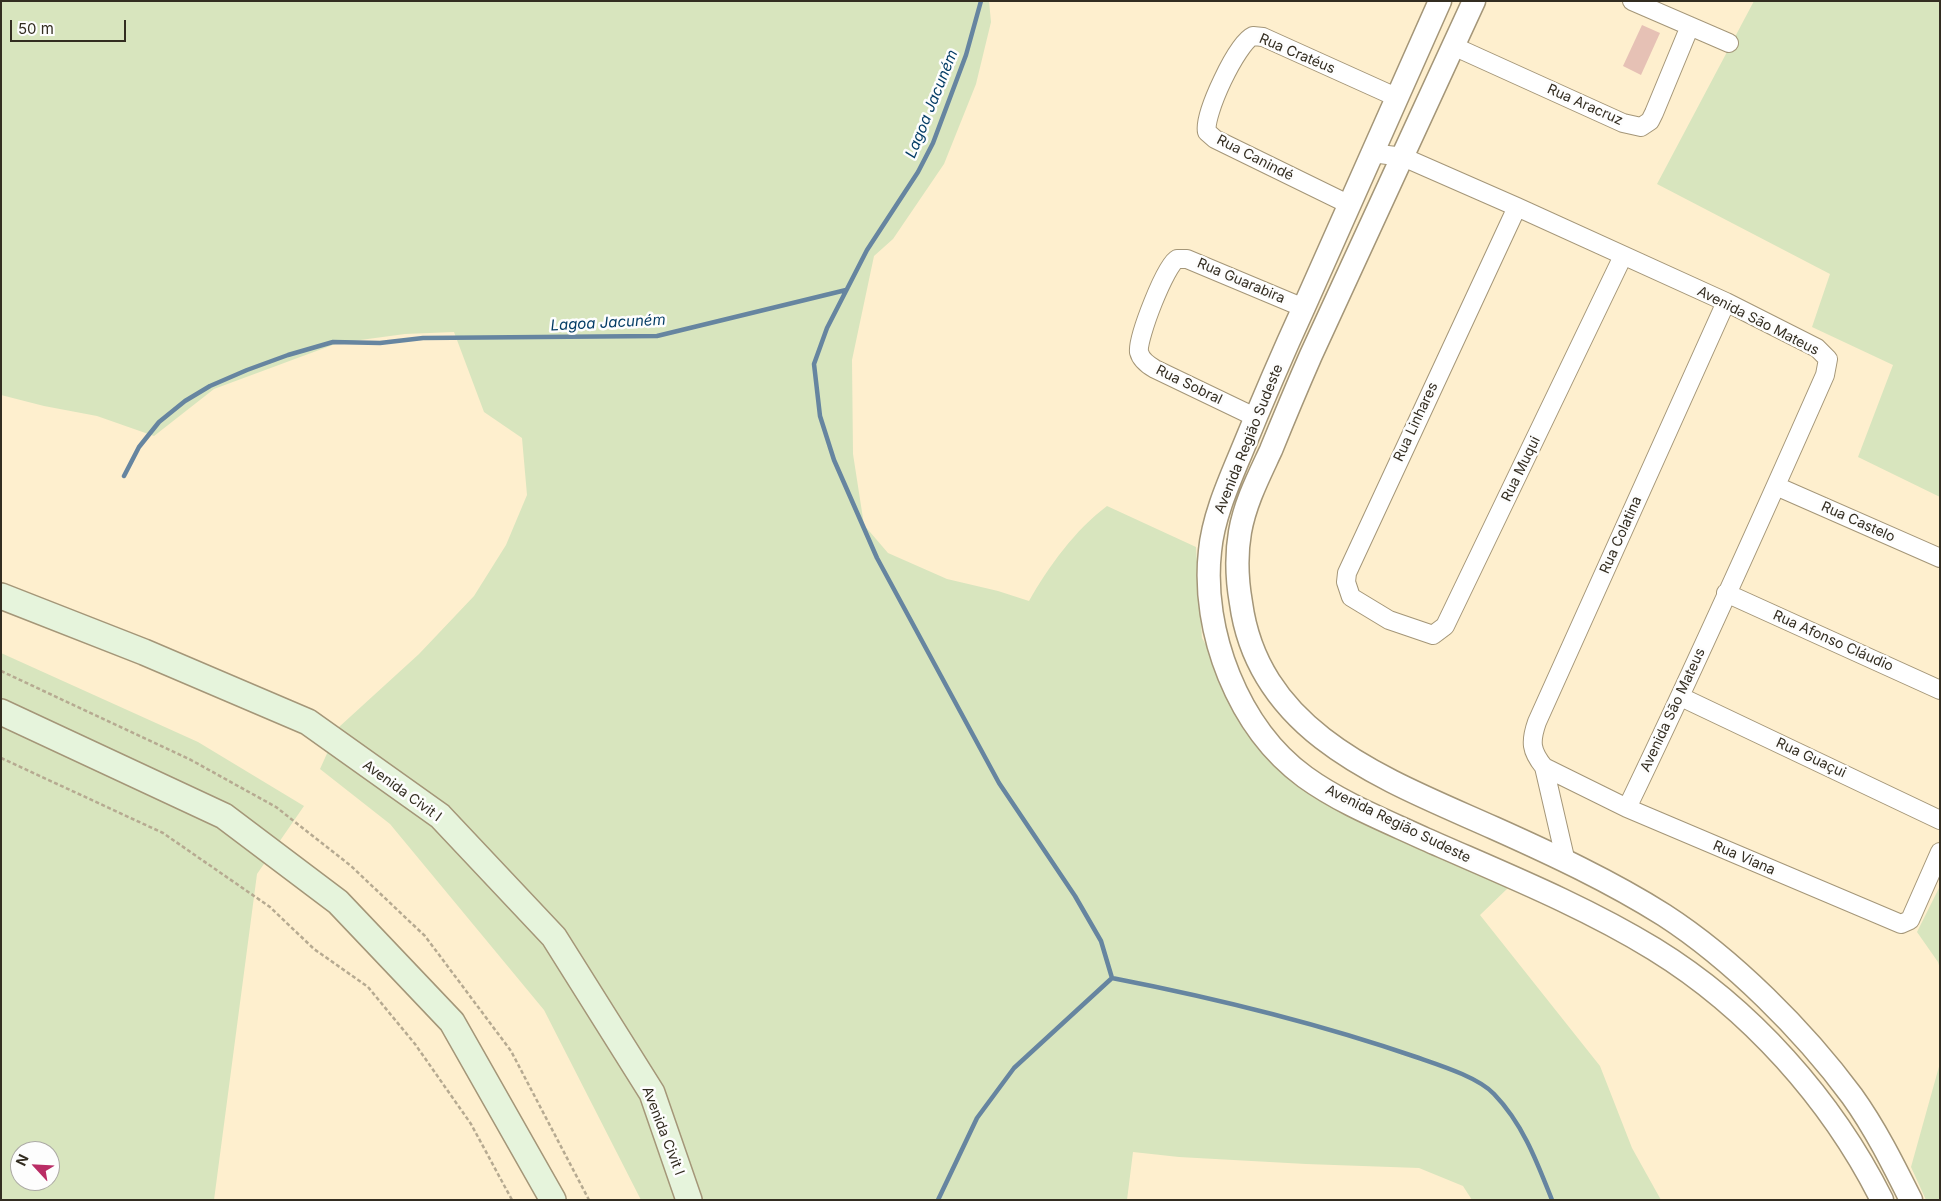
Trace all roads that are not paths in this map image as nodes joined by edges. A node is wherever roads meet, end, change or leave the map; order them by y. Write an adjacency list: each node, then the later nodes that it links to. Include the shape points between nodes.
1 (1440, 1): 8 (street, Avenida Região Sudeste)
2 (1474, 1): 6 (street, Avenida Região Sudeste)
3 (1632, 1): 4 (street)
4 (1690, 26): 5 (street); 6 (street, Rua Aracruz, via 1654,114 1641,127 1623,123)
5 (1729, 43)
6 (1453, 46): 10 (street, Avenida Região Sudeste)
7 (1221, 86): 8 (street, Rua Cratéus, via 1240,48 1250,37 1257,36); 11 (street, Rua Canindé, via 1206,122 1210,135)
8 (1396, 97): 9 (street, Avenida Região Sudeste)
9 (1372, 153): 10 (street, Avenida São Mateus); 11 (street, Avenida Região Sudeste)
10 (1403, 157): 12 (street, Avenida São Mateus); 17 (street, Avenida Região Sudeste)
11 (1348, 204): 16 (street, Avenida Região Sudeste)
12 (1517, 207): 13 (street, Avenida São Mateus); 23 (street, Rua Linhares, via 1347,573 1351,597)
13 (1623, 256): 14 (street, Avenida São Mateus); 23 (street, Rua Muqui, via 1445,626 1433,635)
14 (1726, 302): 19 (street, Avenida São Mateus, via 1817,348 1828,359 1825,375); 27 (street, Rua Colatina, via 1537,722 1531,746)
15 (1150, 311): 16 (street, Rua Guarabira, via 1170,265 1183,258); 18 (street, Rua Sobral, via 1139,345 1146,363)
16 (1299, 318): 17 (street); 18 (street, Avenida Região Sudeste)
17 (1318, 340): 31 (street, Avenida Região Sudeste, via 1251,494 1240,531 1239,592 1243,623 1256,660 1271,687 1290,710 1331,745 1391,780)
18 (1255, 416): 34 (street, Avenida Região Sudeste, via 1216,520 1210,550 1208,597 1213,632 1223,664 1262,733 1304,776 1334,794 1614,926 1658,951 1704,985 1744,1018 1811,1091 1845,1137)
19 (1776, 486): 20 (street, Rua Castelo); 21 (street, Avenida São Mateus)
20 (1940, 558)
21 (1726, 593): 24 (street, Rua Afonso Cláudio); 25 (street, Avenida São Mateus)
22 (1, 596): 33 (main road, Avenida Civit I, via 308,722 440,816 554,937 652,1093)
23 (1389, 620)
24 (1940, 689)
25 (1681, 697): 28 (street, Avenida São Mateus); 29 (street, Rua Guaçui)
26 (1, 712): 32 (main road, via 224,816 338,902 452,1022)
27 (1544, 767): 28 (street, Rua Viana); 31 (street)
28 (1626, 808): 30 (street, Rua Viana, via 1901,924 1910,920)
29 (1940, 820)
30 (1940, 852)
31 (1566, 862): 35 (street, Avenida Região Sudeste, via 1666,917 1752,986 1797,1031 1853,1098 1894,1166)
32 (553, 1200)
33 (689, 1200)
34 (1882, 1200)
35 (1910, 1200)

